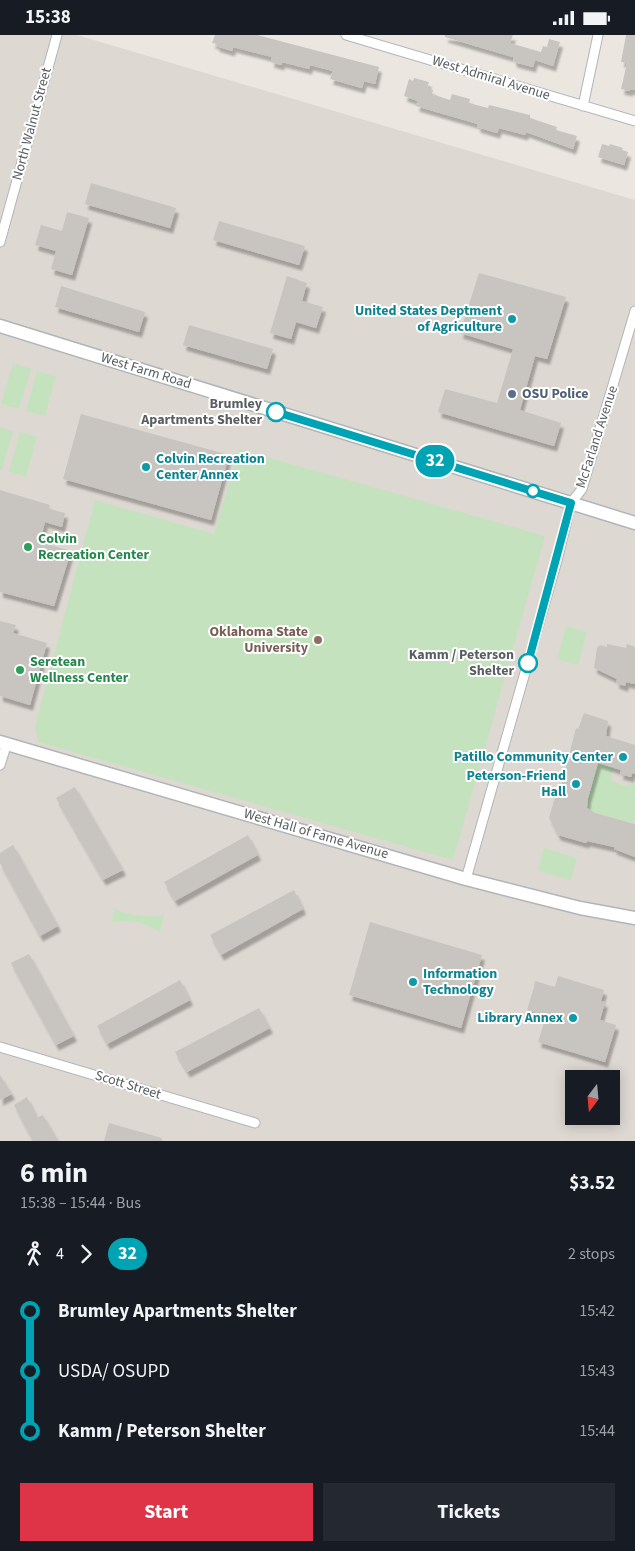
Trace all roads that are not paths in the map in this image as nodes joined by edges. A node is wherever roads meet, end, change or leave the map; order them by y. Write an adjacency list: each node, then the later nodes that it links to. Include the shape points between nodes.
1 (58, 35): 6 (street, North Walnut Street)
2 (346, 35): 4 (street, West Admiral Avenue)
3 (598, 35): 4 (street)
4 (583, 106): 5 (street, West Admiral Avenue)
5 (635, 121)
6 (0, 241)
7 (635, 311): 9 (street, McFarland Avenue, via 582,489)
8 (0, 326): 9 (street, West Farm Road)
9 (571, 503): 10 (street, West Farm Road); 13 (street, McFarland Avenue)
10 (635, 523)
11 (3, 743): 12 (street); 13 (street, West Hall of Fame Avenue)
12 (0, 765)
13 (466, 879): 14 (street, West Hall of Fame Avenue, via 580,908)
14 (635, 918)
15 (0, 1047): 16 (street, Scott Street)
16 (255, 1123)

